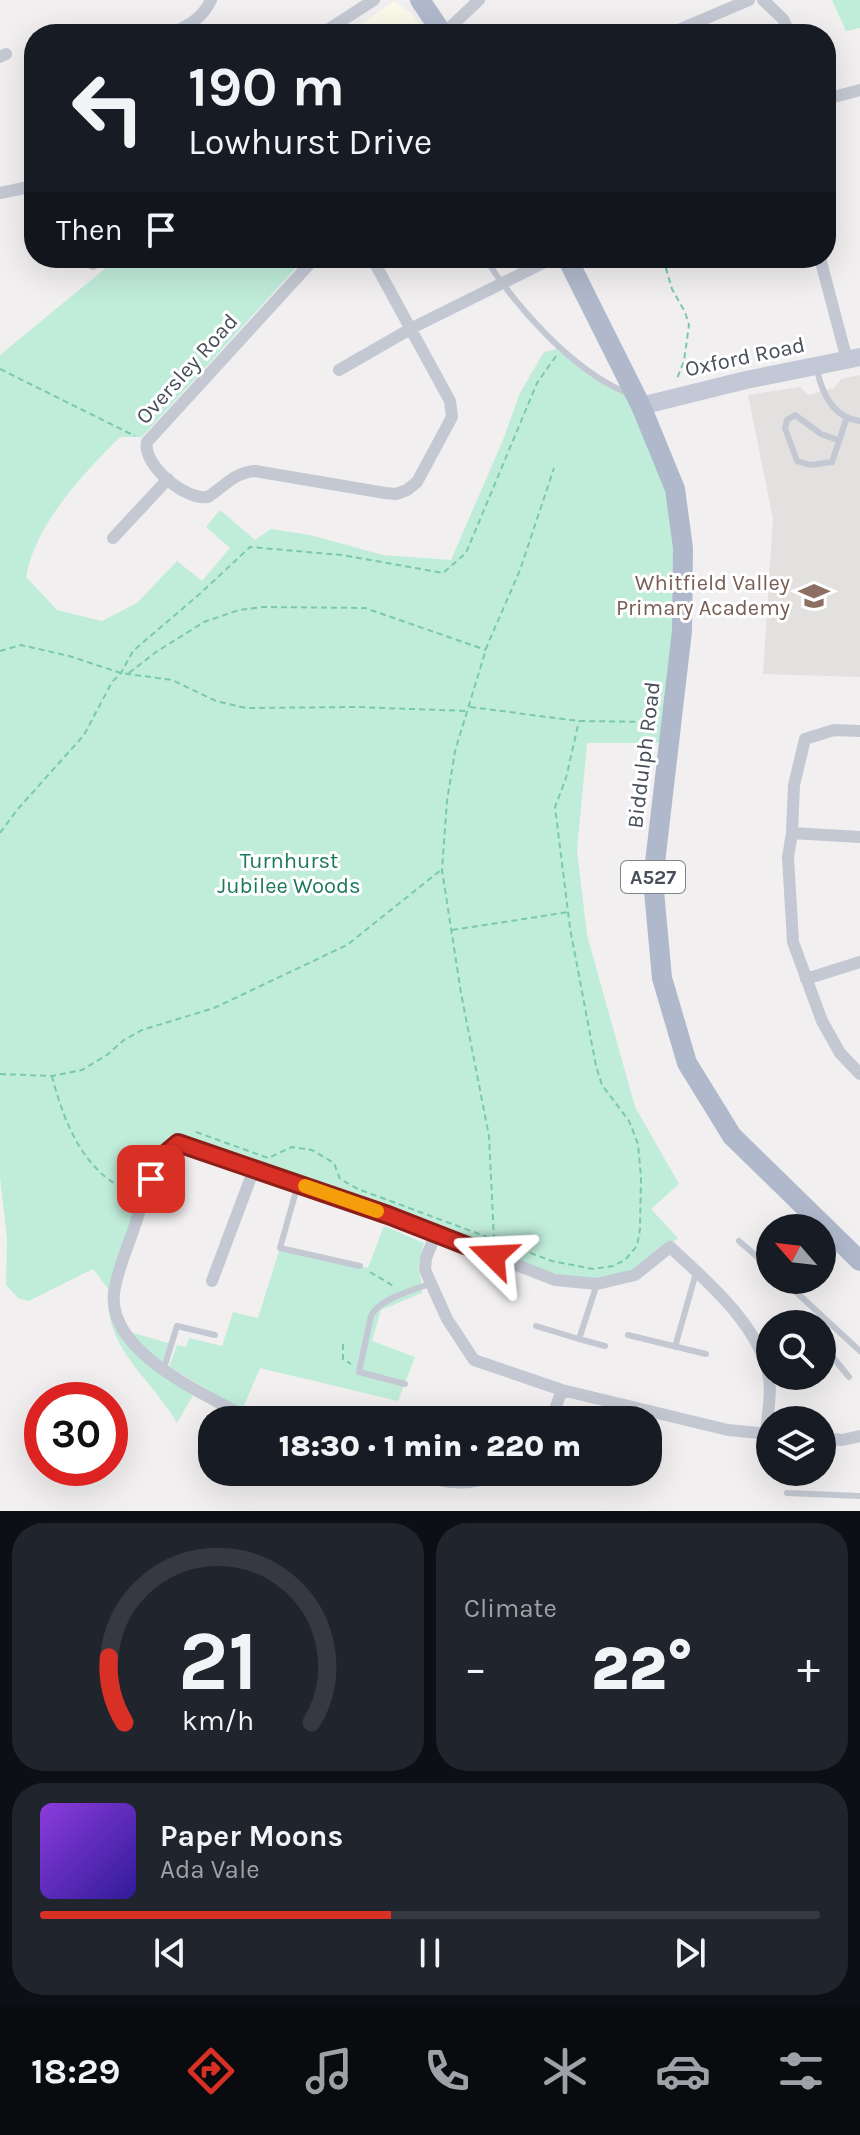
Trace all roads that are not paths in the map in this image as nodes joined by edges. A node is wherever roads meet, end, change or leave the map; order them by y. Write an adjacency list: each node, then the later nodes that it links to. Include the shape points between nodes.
1 (211, 0): 7 (street)
2 (374, 0): 8 (street)
3 (420, 0): 9 (main road)
4 (479, 0): 10 (street)
5 (749, 0): 11 (street)
6 (763, 0): 12 (street)
7 (193, 24)
8 (337, 24)
9 (436, 24)
10 (454, 24)
11 (693, 24)
12 (785, 24)
13 (860, 90): 14 (street)
14 (836, 96)
15 (24, 188): 16 (street)
16 (0, 193)
17 (306, 268): 32 (street, Oversley Road, via 147,442 147,455)
18 (378, 268): 24 (street, Oversley Road)
19 (492, 268): 23 (lane)
20 (533, 268): 23 (street)
21 (572, 268): 28 (main road, Biddulph Road / A527)
22 (823, 268): 25 (street)
23 (502, 284): 24 (street); 28 (lane, via 561,348 605,384)
24 (412, 328): 27 (street); 32 (street, Oversley Road, via 450,401 452,417 417,482 407,490 385,493 255,471 243,472 199,499)
25 (853, 359): 26 (street, Oxford Road)
26 (816, 366): 28 (street, Oxford Road); 29 (lane, via 821,390)
27 (339, 370)
28 (640, 402): 45 (main road, Biddulph Road / A527, via 675,489 683,548 682,631 653,880 662,978 687,1063 732,1136)
29 (847, 417): 30 (lane); 31 (lane)
30 (860, 421)
31 (838, 440): 31 (lane, via 832,462 797,461 787,420 795,415)
32 (168, 479): 33 (street)
33 (113, 538)
34 (860, 731): 35 (street, via 834,730 805,739 794,785)
35 (792, 833): 36 (street); 38 (street, via 790,914)
36 (860, 837)
37 (860, 962): 38 (street)
38 (806, 979): 39 (street, via 840,1053)
39 (860, 1074)
40 (254, 1169): 41 (street); 48 (street); 62 (street, via 178,1143 158,1160 114,1301 134,1345)
41 (298, 1184): 42 (street); 46 (lane, via 280,1248)
42 (436, 1233): 49 (street, via 426,1258); 50 (street, via 555,1280)
43 (739, 1241): 44 (lane)
44 (756, 1256)
45 (860, 1261)
46 (360, 1266)
47 (696, 1272): 50 (street, via 670,1247 635,1275); 56 (street, via 739,1316); 58 (lane)
48 (212, 1281)
49 (429, 1284): 64 (lane, via 374,1309 360,1366 359,1372); 65 (street, via 474,1360)
50 (597, 1284): 55 (lane)
51 (798, 1294): 59 (lane)
52 (536, 1326): 55 (lane)
53 (215, 1335): 62 (lane, via 177,1326)
54 (628, 1335): 58 (lane)
55 (579, 1339): 57 (lane)
56 (755, 1342): 68 (street, via 770,1378)
57 (605, 1346)
58 (675, 1347): 60 (lane)
59 (860, 1351)
60 (706, 1354)
61 (836, 1361): 63 (lane)
62 (164, 1368): 66 (street)
63 (849, 1377)
64 (405, 1384)
65 (562, 1390): 67 (street); 69 (street)
66 (226, 1406)
67 (556, 1406)
68 (769, 1406)
69 (756, 1433)
70 (860, 1436): 71 (street)
71 (836, 1439)
72 (787, 1493): 73 (lane)
73 (860, 1496)

